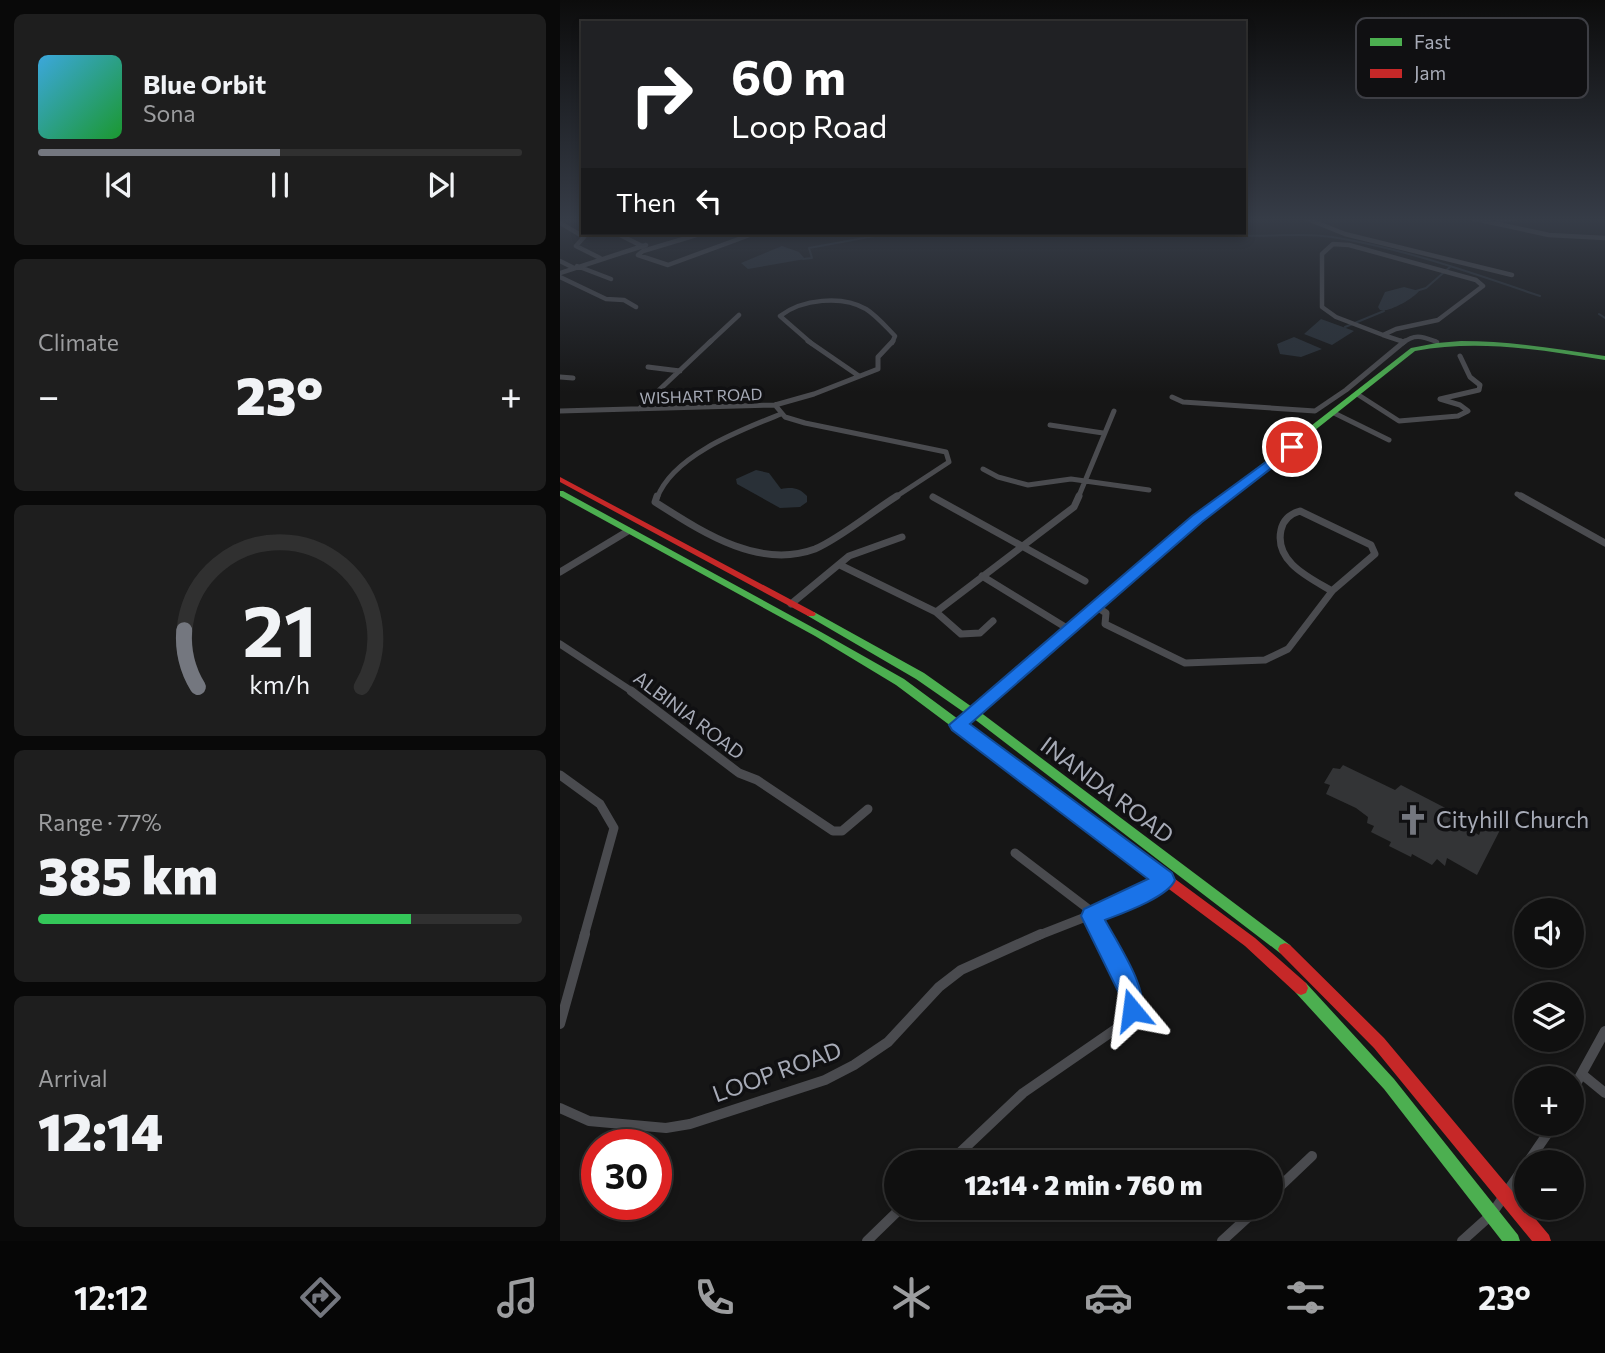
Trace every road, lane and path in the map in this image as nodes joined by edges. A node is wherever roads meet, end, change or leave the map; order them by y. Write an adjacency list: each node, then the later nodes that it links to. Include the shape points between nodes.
1 (562, 276): 6 (street, via 606,299 624,300)
2 (602, 276): 5 (street)
3 (1322, 276): 8 (street, via 1322,307 1331,315)
4 (1460, 276): 8 (street, via 1483,286 1437,321)
5 (611, 279)
6 (636, 307)
7 (739, 315): 14 (street)
8 (1383, 335): 9 (street)
9 (1404, 342): 10 (street, via 1416,335); 19 (street, via 1315,411 1183,402)
10 (1437, 342): 12 (main road); 18 (main road, via 1413,349)
11 (1460, 356): 18 (street, via 1470,377 1480,385 1471,394 1440,399 1468,411 1458,416 1399,421)
12 (1605, 358)
13 (648, 367): 14 (street)
14 (680, 371): 21 (street)
15 (859, 376): 15 (street, WISHART ROAD, via 878,369 877,357 895,336 867,309 828,301 781,313 788,325); 20 (street, WISHART ROAD)
16 (560, 377): 17 (street)
17 (573, 378)
18 (1357, 394): 24 (main road)
19 (1172, 397)
20 (775, 405): 21 (street, WISHART ROAD); 25 (street)
21 (639, 410): 22 (street, WISHART ROAD)
22 (560, 411)
23 (1114, 411): 27 (street)
24 (1334, 413): 28 (street); 46 (main road, via 1197,519)
25 (780, 414): 25 (street, via 932,447 946,452 948,462 817,548 794,555 746,550 655,502 657,490 677,468)
26 (1050, 425): 27 (street)
27 (1103, 433): 31 (street)
28 (1389, 440)
29 (983, 469): 31 (street, via 1028,485)
30 (560, 479): 45 (main road, INANDA ROAD)
31 (1086, 481): 32 (street); 39 (street, via 1074,507)
32 (1149, 490)
33 (560, 493): 36 (main road, INANDA ROAD)
34 (1517, 494): 38 (street)
35 (933, 497): 39 (street)
36 (628, 531): 41 (street); 52 (main road, INANDA ROAD)
37 (902, 537): 40 (street, via 860,550)
38 (1605, 543)
39 (1024, 547): 42 (street); 43 (street)
40 (840, 565): 45 (street); 47 (street)
41 (560, 572)
42 (982, 576): 47 (street); 49 (street)
43 (1085, 581)
44 (1332, 591): 44 (street, via 1375,551 1362,540 1295,512 1281,528 1282,553); 46 (street, via 1297,642 1265,660 1185,663 1105,624 1106,613)
45 (792, 604): 51 (main road, INANDA ROAD)
46 (1097, 607): 49 (main road)
47 (936, 612): 48 (street, via 965,635 980,632)
48 (993, 621)
49 (1070, 630): 53 (main road)
50 (560, 644): 57 (street, ALBINIA ROAD, via 629,688 739,773 833,831 842,831)
51 (893, 660): 52 (main road); 53 (main road, INANDA ROAD)
52 (885, 673): 54 (main road, INANDA ROAD)
53 (972, 712): 54 (main road); 56 (main road, INANDA ROAD)
54 (958, 725): 58 (main road, INANDA ROAD)
55 (560, 775): 62 (street, via 604,808 614,828)
56 (1068, 786): 58 (main road, via 1093,813); 72 (main road, INANDA ROAD, via 1310,969 1375,1037)
57 (868, 809)
58 (1087, 823): 60 (main road, INANDA ROAD)
59 (1016, 853): 61 (street)
60 (1165, 880): 61 (street, LOOP ROAD); 73 (main road, INANDA ROAD, via 1250,942 1318,1003 1371,1062)
61 (1094, 915): 67 (street, LOOP ROAD, via 961,970 888,1042 816,1083 666,1128 589,1121); 68 (street, via 1131,993 1129,1016 1114,1032 1023,1093)
62 (560, 1024)
63 (1605, 1031): 64 (street)
64 (1584, 1073)
65 (1584, 1076): 66 (street)
66 (1605, 1093)
67 (560, 1108)
68 (963, 1150)
69 (1312, 1156): 71 (street)
70 (1514, 1181): 72 (street)
71 (1283, 1184)
72 (1504, 1195): 73 (street); 80 (main road, INANDA ROAD)
73 (1491, 1215): 78 (street); 79 (main road, INANDA ROAD)
74 (889, 1220): 76 (street)
75 (1245, 1220): 77 (street)
76 (867, 1241)
77 (1222, 1241)
78 (1462, 1241)
79 (1512, 1241)
80 (1543, 1241)

